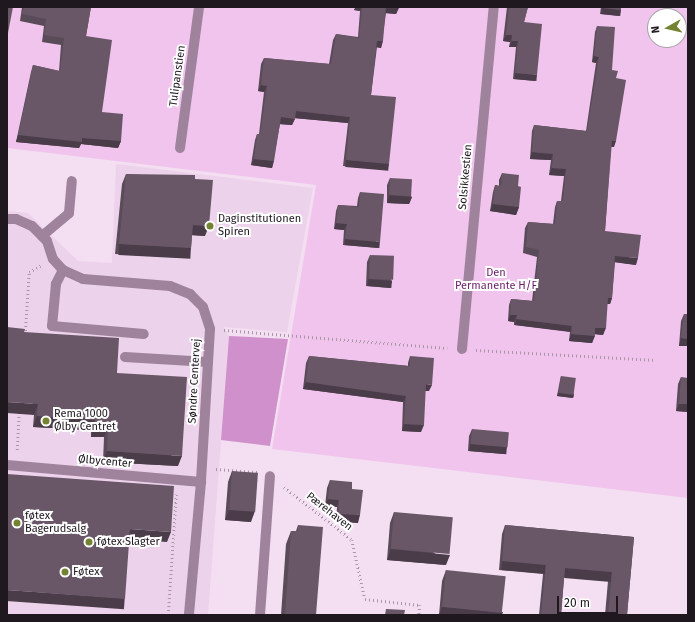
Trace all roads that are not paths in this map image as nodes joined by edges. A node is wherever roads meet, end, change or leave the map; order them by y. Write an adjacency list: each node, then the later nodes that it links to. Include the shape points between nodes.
1 (199, 7): 3 (street, Tulipanstien)
2 (494, 7): 9 (street, Solsikkestien)
3 (180, 148)
4 (72, 181): 6 (street, via 69,213)
5 (7, 219): 6 (street, Søndre Centervej, via 16,219 32,226)
6 (42, 236): 7 (street, Søndre Centervej, via 47,241 53,259)
7 (64, 270): 8 (street, via 56,284 52,326); 11 (street, Søndre Centervej, via 83,279 170,286 190,294 203,307 210,329)
8 (144, 334)
9 (462, 349)
10 (125, 356): 11 (street)
11 (208, 362): 14 (street, Søndre Centervej)
12 (11, 466): 14 (street, Ølbycenter)
13 (270, 476): 16 (street)
14 (201, 482): 15 (street, Søndre Centervej)
15 (188, 615)
16 (260, 615)

